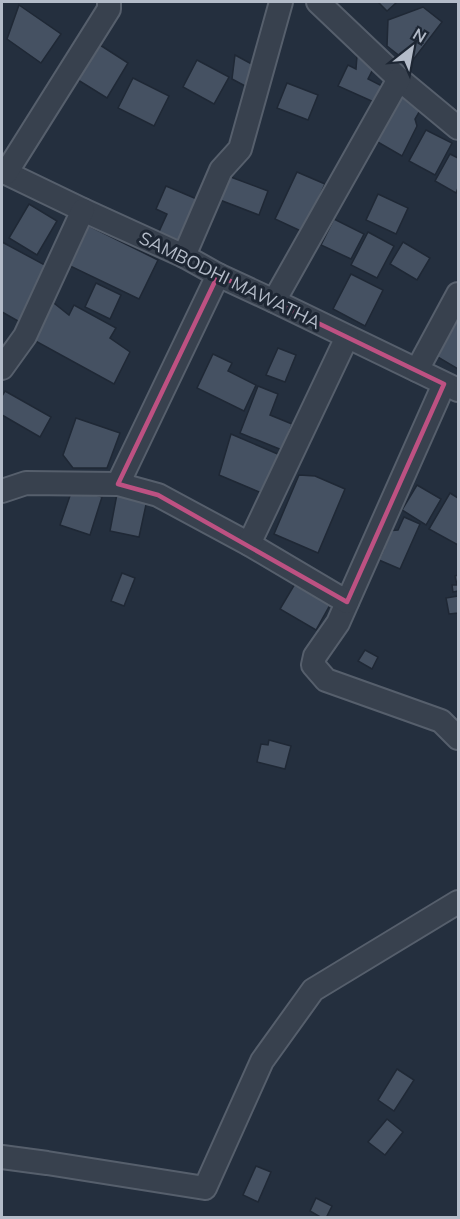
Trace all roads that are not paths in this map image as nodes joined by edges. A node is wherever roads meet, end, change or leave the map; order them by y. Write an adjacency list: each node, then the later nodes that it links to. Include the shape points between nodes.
1 (109, 2): 6 (street, via 109,9)
2 (281, 2): 8 (street, via 240,149 221,170)
3 (318, 2): 4 (street)
4 (399, 79): 5 (street); 11 (street)
5 (459, 128)
6 (4, 172): 7 (street, SAMBODHI MAWATHA)
7 (83, 210): 8 (street, SAMBODHI MAWATHA); 13 (street, via 25,336)
8 (184, 256): 9 (street, SAMBODHI MAWATHA)
9 (218, 275): 11 (street, SAMBODHI MAWATHA); 16 (street)
10 (459, 294): 14 (street)
11 (274, 300): 12 (street, SAMBODHI MAWATHA)
12 (347, 337): 14 (street, SAMBODHI MAWATHA); 18 (street)
13 (2, 368)
14 (417, 370): 15 (street, SAMBODHI MAWATHA)
15 (451, 387): 19 (street)
16 (118, 484): 17 (street, via 26,483); 18 (street, via 158,495)
17 (2, 491)
18 (249, 544): 19 (street)
19 (347, 602): 20 (street, via 313,665 326,680 441,721)
20 (459, 738)
21 (459, 902): 22 (street, via 313,990 262,1061 205,1188)
22 (2, 1157)

